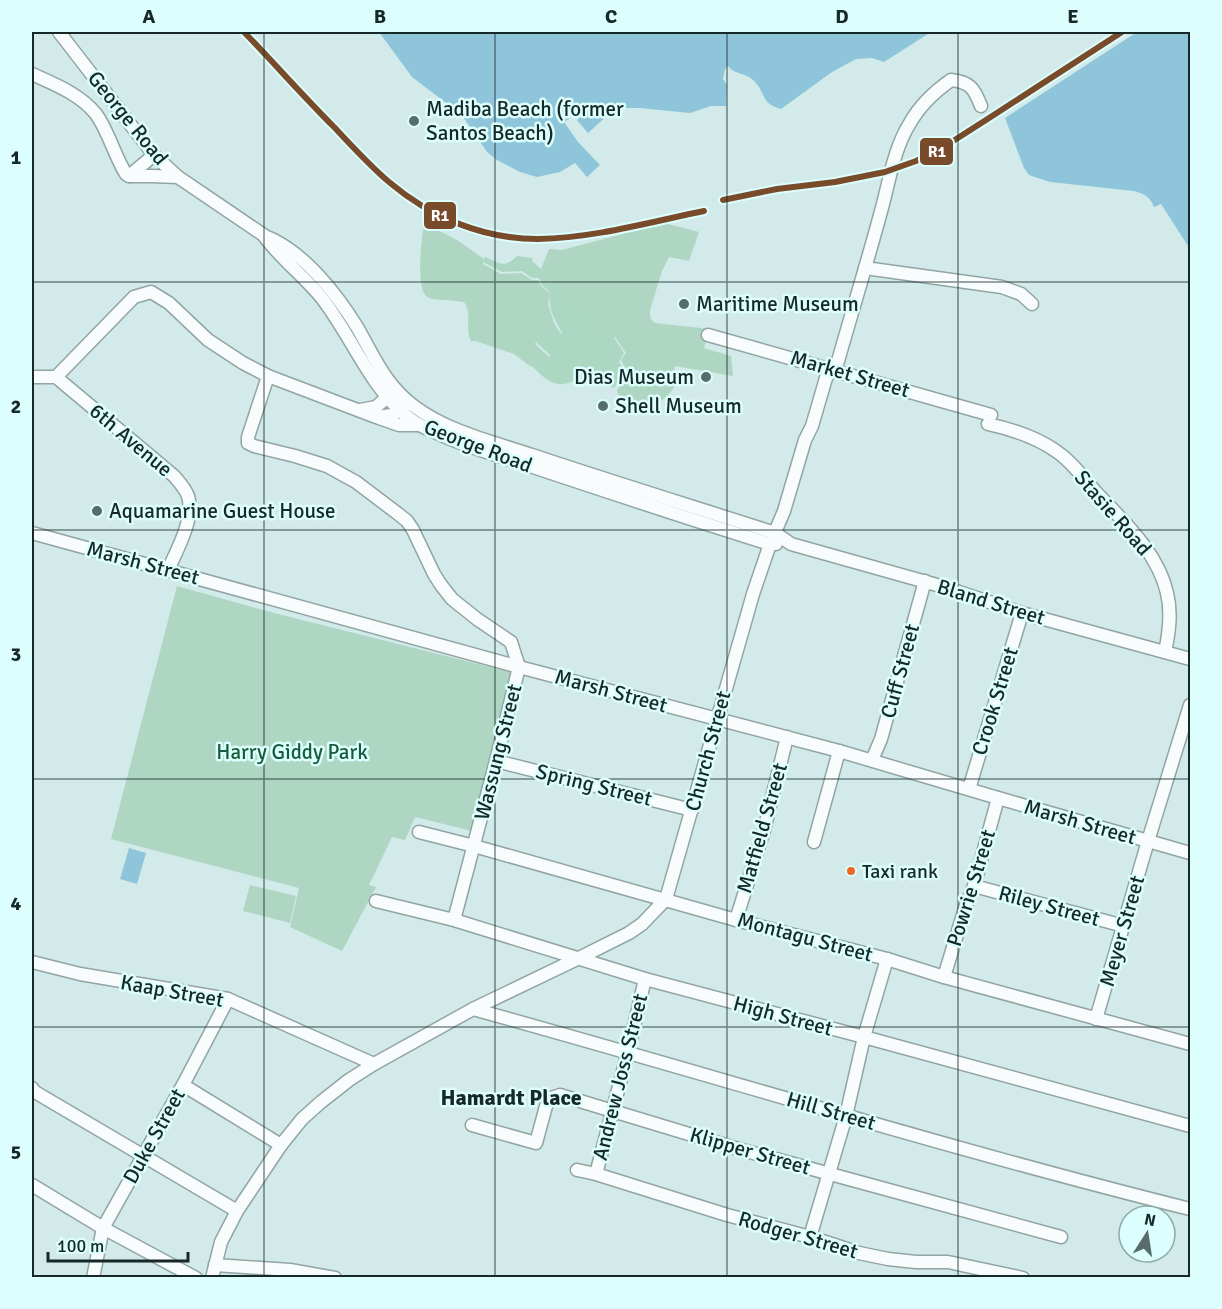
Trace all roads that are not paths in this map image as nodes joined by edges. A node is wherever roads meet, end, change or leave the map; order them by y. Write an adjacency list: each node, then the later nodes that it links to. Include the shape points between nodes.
1 (59, 32): 4 (street, George Road)
2 (32, 74): 5 (street, via 62,87 96,114)
3 (981, 106): 7 (street, Church Street, via 968,84 951,80 919,109 897,151)
4 (154, 155): 5 (street); 6 (street, George Road)
5 (129, 176): 6 (street)
6 (178, 177): 14 (street, George Road, via 277,241 320,277 358,329)
7 (865, 268): 8 (street, via 1002,287 1021,294); 10 (street, Church Street, via 838,361)
8 (1032, 304)
9 (708, 335): 10 (street, Market Street)
10 (831, 369): 18 (street, Market Street); 21 (street, Church Street)
11 (32, 376): 13 (street)
12 (268, 376): 13 (street, via 208,340 169,303 151,292 134,297); 16 (street); 27 (street, Wassung Street, via 248,443 327,466 398,513 413,530 441,585 464,609 511,642)
13 (56, 377): 22 (street, 6th Avenue, via 184,488 190,511)
14 (392, 393): 15 (street, George Road); 16 (street, via 376,407)
15 (405, 406): 17 (street, via 392,415); 19 (street, George Road); 21 (street, George Road, via 457,430)
16 (358, 410): 17 (street)
17 (376, 417): 19 (street, via 407,426)
18 (989, 419): 25 (street, Stasie Road, via 1026,435 1067,460 1146,550 1167,592 1170,610)
19 (418, 425): 21 (street, George Road, via 453,441 627,499)
20 (32, 533): 22 (street, Marsh Street)
21 (772, 539): 23 (street, Bland Street); 29 (street, Church Street)
22 (168, 570): 27 (street, Marsh Street)
23 (925, 581): 24 (street, Bland Street); 32 (street, Cuff Street)
24 (1022, 613): 25 (street, Bland Street); 34 (street, Crook Street)
25 (1165, 652): 26 (street, Bland Street)
26 (1191, 659)
27 (519, 667): 29 (street, Marsh Street); 33 (street, Wassung Street)
28 (1191, 705): 39 (street, Meyer Street)
29 (717, 719): 30 (street, Marsh Street); 36 (street, Church Street)
30 (787, 736): 31 (street, Marsh Street); 46 (street, Matfield Street)
31 (839, 751): 32 (street, Marsh Street); 38 (street)
32 (872, 760): 34 (street, Marsh Street)
33 (496, 761): 36 (street, Spring Street); 40 (street, Wassung Street)
34 (969, 789): 35 (street, Marsh Street)
35 (998, 798): 39 (street, Marsh Street); 42 (street, Powrie Street)
36 (692, 810): 43 (street, Church Street)
37 (419, 832): 40 (street, Montagu Street)
38 (814, 842)
39 (1148, 842): 41 (street, Marsh Street); 47 (street, Meyer Street)
40 (474, 846): 43 (street, Montagu Street); 45 (street, Wassung Street)
41 (1191, 853)
42 (974, 886): 47 (street, Riley Street); 53 (street, Powrie Street)
43 (666, 899): 46 (street, Montagu Street); 49 (street, Church Street, via 629,933)
44 (376, 901): 45 (street, High Street)
45 (454, 920): 48 (street, High Street)
46 (736, 920): 50 (street, Montagu Street)
47 (1124, 926): 57 (street, Meyer Street)
48 (547, 950): 49 (street, High Street); 52 (street)
49 (577, 959): 52 (street, Church Street); 54 (street, High Street)
50 (887, 959): 53 (street, Montagu Street); 58 (street)
51 (32, 962): 55 (street, Kaap Street)
52 (547, 974): 56 (street, Church Street)
53 (944, 977): 57 (street, Montagu Street)
54 (645, 979): 58 (street, High Street); 60 (street, Andrew Joss Street)
55 (228, 999): 61 (street, Kaap Street); 62 (street, Duke Street)
56 (473, 1009): 60 (street, Hill Street); 61 (street, Church Street)
57 (1096, 1019): 59 (street, Montagu Street)
58 (864, 1037): 65 (street); 67 (street, High Street)
59 (1191, 1044)
60 (628, 1052): 64 (street, Andrew Joss Street); 65 (street, Hill Street)
61 (374, 1064): 68 (street, Church Street, via 321,1102)
62 (183, 1085): 68 (street); 69 (street, Duke Street)
63 (33, 1093): 69 (street)
64 (612, 1110): 66 (street, Klipper Street, via 561,1095 548,1099 536,1143); 71 (street, Klipper Street); 72 (street, Andrew Joss Street)
65 (846, 1116): 71 (street); 74 (street, Hill Street)
66 (472, 1125)
67 (1191, 1126)
68 (281, 1145): 75 (street, Church Street)
69 (143, 1155): 75 (street); 76 (street, Duke Street)
70 (577, 1170): 72 (street, Rodger Street)
71 (829, 1173): 77 (street); 78 (street, Klipper Street)
72 (596, 1174): 77 (street, Rodger Street)
73 (32, 1185): 76 (street)
74 (1191, 1209)
75 (237, 1211): 79 (street, Church Street, via 221,1242)
76 (104, 1228): 80 (street, Duke Street); 81 (street)
77 (810, 1237): 84 (street, Rodger Street, via 888,1259 948,1262)
78 (1061, 1237)
79 (215, 1265): 82 (street, Church Street); 83 (street, via 290,1270)
80 (93, 1278)
81 (196, 1278)
82 (212, 1278)
83 (335, 1278)
84 (1023, 1278)

